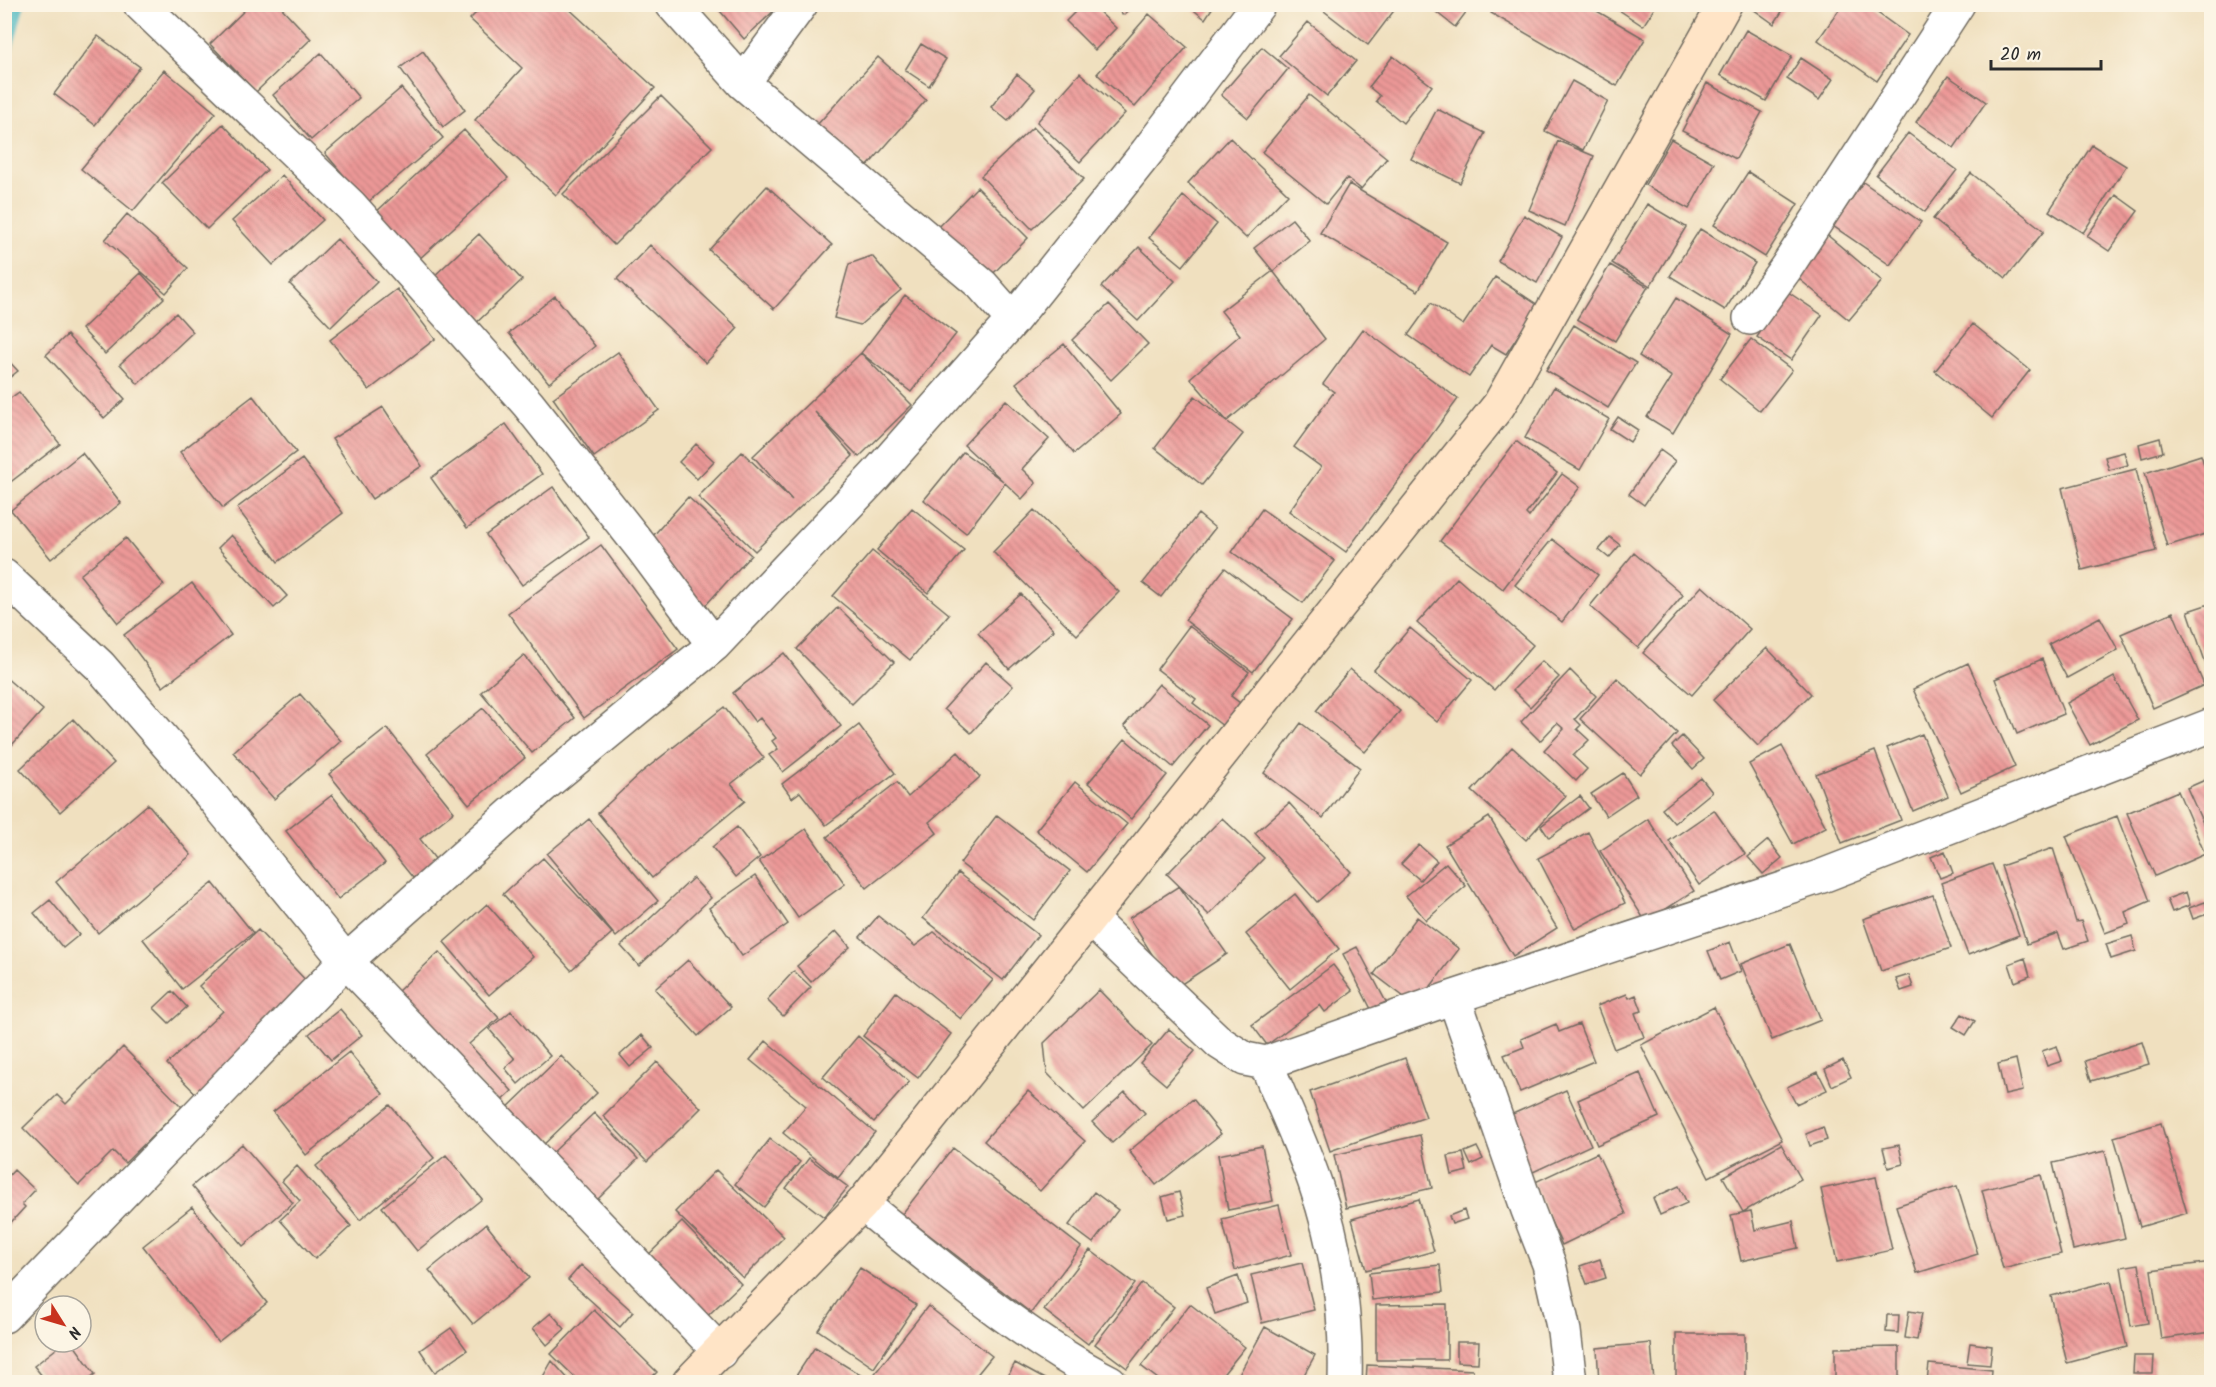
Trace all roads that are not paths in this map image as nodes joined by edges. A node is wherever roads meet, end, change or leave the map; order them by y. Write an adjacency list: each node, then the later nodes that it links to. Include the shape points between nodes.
1 (140, 4): 11 (street, via 359,214 528,404)
2 (672, 4): 7 (street)
3 (801, 4): 7 (street)
4 (1259, 4): 9 (street)
5 (1725, 4): 13 (street, via 1499,405)
6 (1958, 4): 8 (street, via 1786,268)
7 (743, 83): 9 (street, via 982,285)
8 (1749, 318)
9 (1013, 320): 11 (street, via 875,476)
10 (4, 576): 14 (street, via 100,666)
11 (714, 645): 14 (street, via 544,785)
12 (2211, 725): 15 (street, via 1822,876)
13 (1090, 919): 16 (street, via 1220,1043 1245,1059); 17 (street)
14 (346, 961): 18 (street); 19 (street)
15 (1454, 997): 16 (street); 23 (street, via 1549,1264 1564,1331)
16 (1266, 1063): 22 (street, via 1315,1183 1336,1260 1346,1346)
17 (861, 1204): 19 (street); 21 (street, via 1014,1324 1070,1362)
18 (4, 1316)
19 (720, 1352): 20 (street)
20 (689, 1383)
21 (1110, 1383)
22 (1345, 1383)
23 (1570, 1383)

